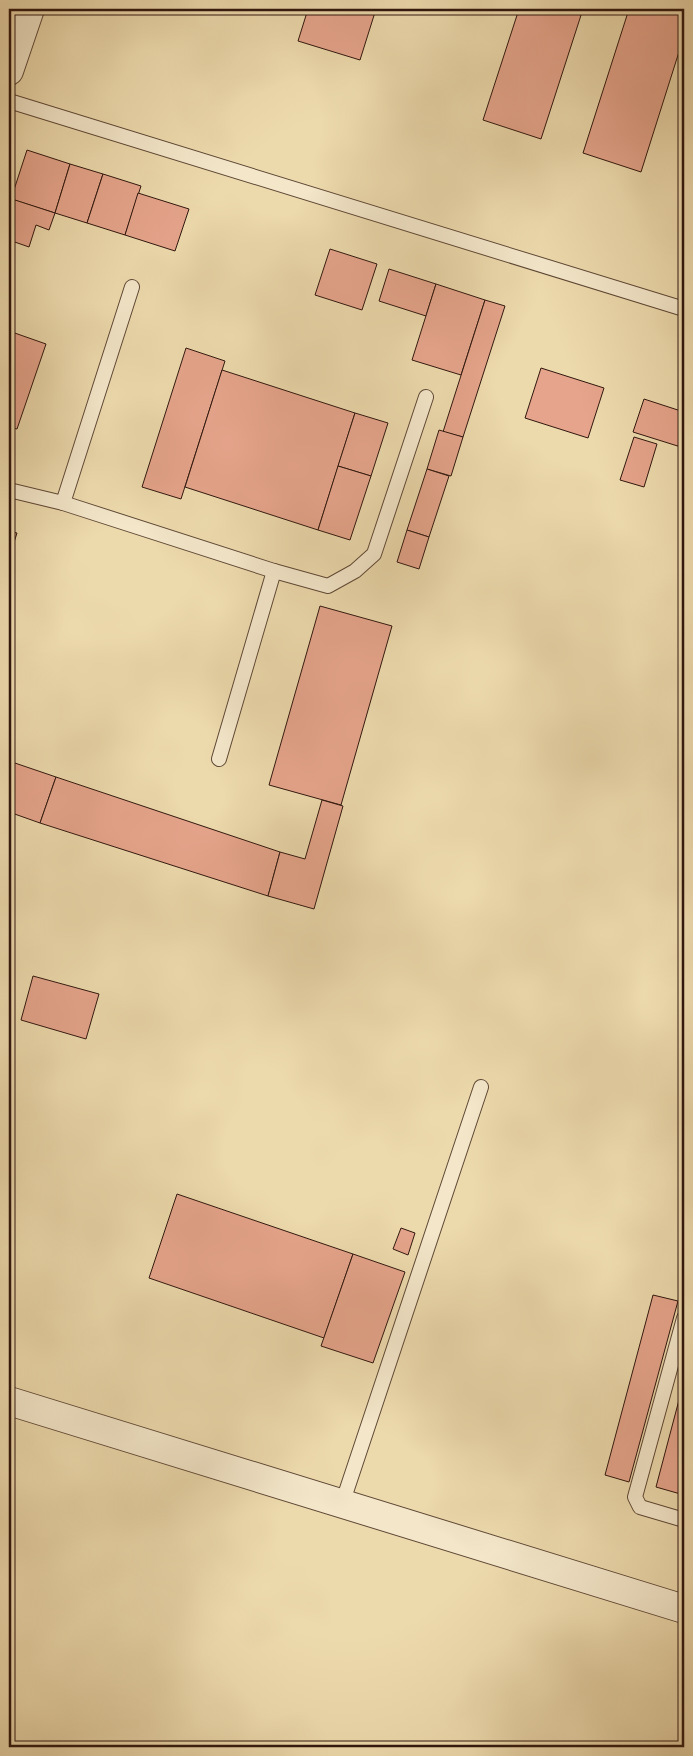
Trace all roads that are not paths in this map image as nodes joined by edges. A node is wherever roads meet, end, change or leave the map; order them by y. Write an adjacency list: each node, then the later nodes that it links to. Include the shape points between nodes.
1 (30, 9): 2 (street)
2 (9, 71)
3 (9, 101): 5 (lane)
4 (132, 287): 8 (lane)
5 (684, 309)
6 (426, 397): 9 (lane, via 374,554 355,571 328,586)
7 (9, 490): 8 (lane)
8 (63, 503): 9 (lane)
9 (274, 571): 10 (lane)
10 (219, 760)
11 (481, 1087): 14 (lane)
12 (684, 1318): 15 (lane, via 635,1497 640,1508)
13 (9, 1401): 14 (street)
14 (342, 1504): 16 (street)
15 (684, 1520)
16 (684, 1609)

